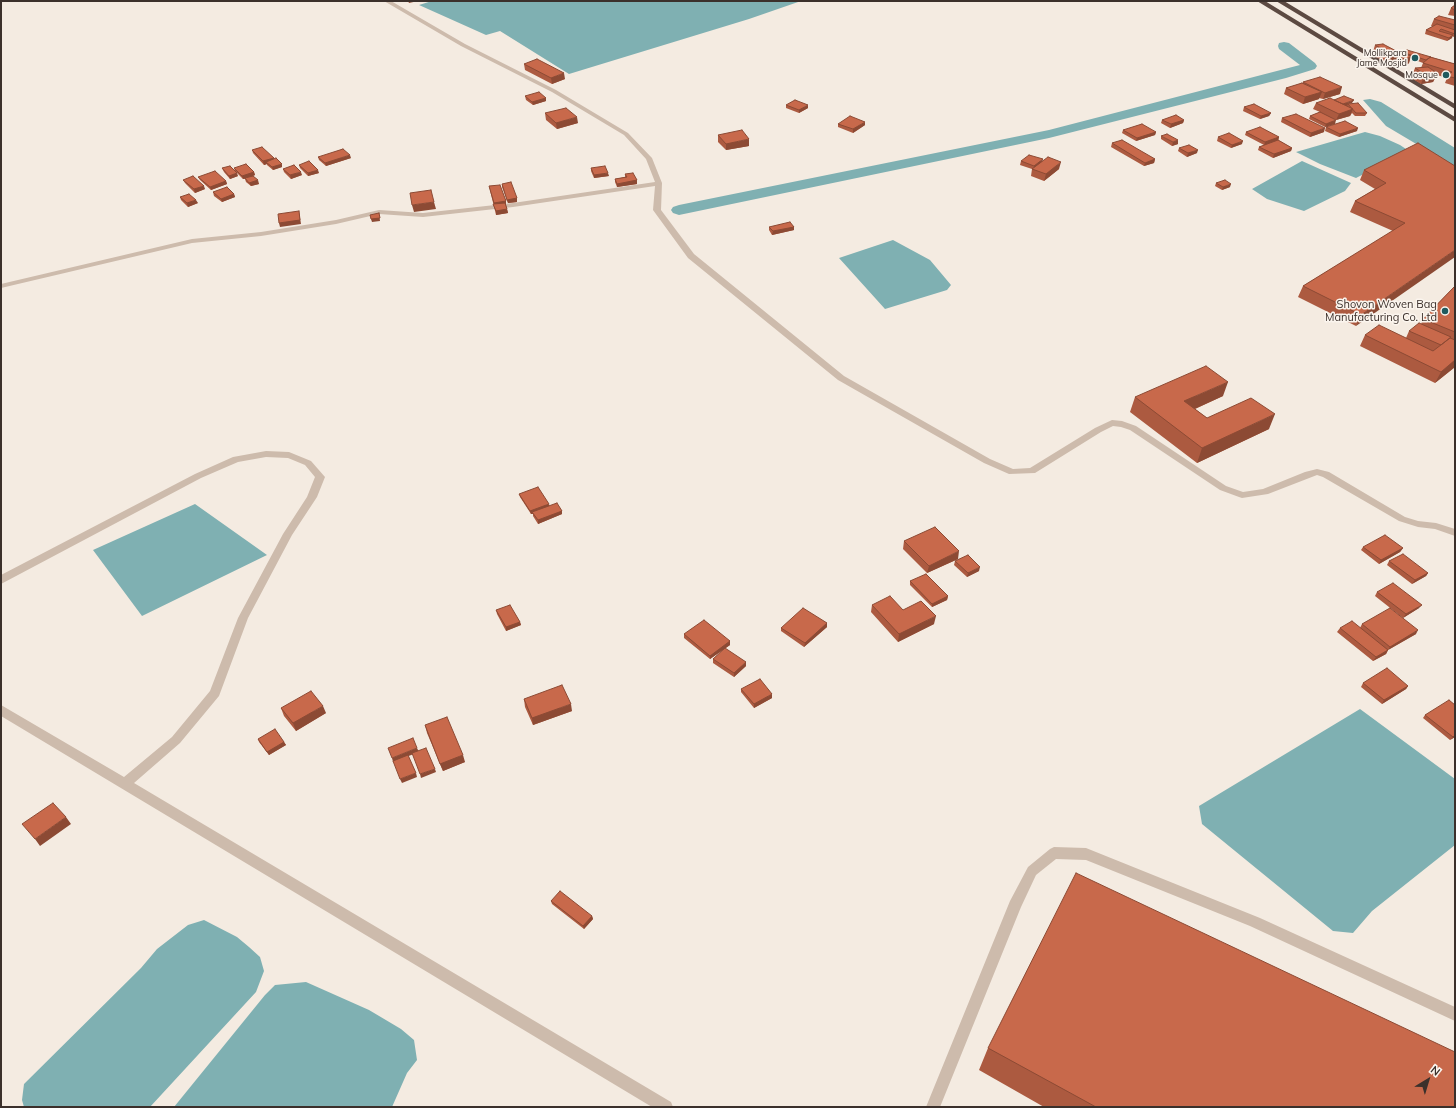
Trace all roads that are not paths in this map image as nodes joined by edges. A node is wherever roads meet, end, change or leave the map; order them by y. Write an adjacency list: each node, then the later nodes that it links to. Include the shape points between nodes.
1 (386, 1): 6 (street, via 463,45 554,91 626,134 649,158)
2 (1260, 1): 5 (highway)
3 (1278, 1): 4 (highway)
4 (1455, 107)
5 (1455, 120)
6 (659, 184): 7 (street, via 430,214 379,212 336,222 260,234 192,241); 8 (street, via 657,210 692,256 840,378 987,461 1012,472 1032,471 1098,430 1112,423 1122,424 1133,428 1223,488 1242,495 1264,492 1317,472 1326,474 1402,519 1436,526)
7 (1, 286)
8 (1455, 534)
9 (1, 580): 11 (street, via 198,476 236,459 266,454 289,455 308,463 320,477 312,497 288,534 243,618 215,693 176,740)
10 (1, 710): 11 (street)
11 (124, 784): 13 (street)
12 (1455, 1014): 14 (street, via 1255,922 1086,854 1054,853 1032,871 1015,905)
13 (666, 1107)
14 (933, 1107)

